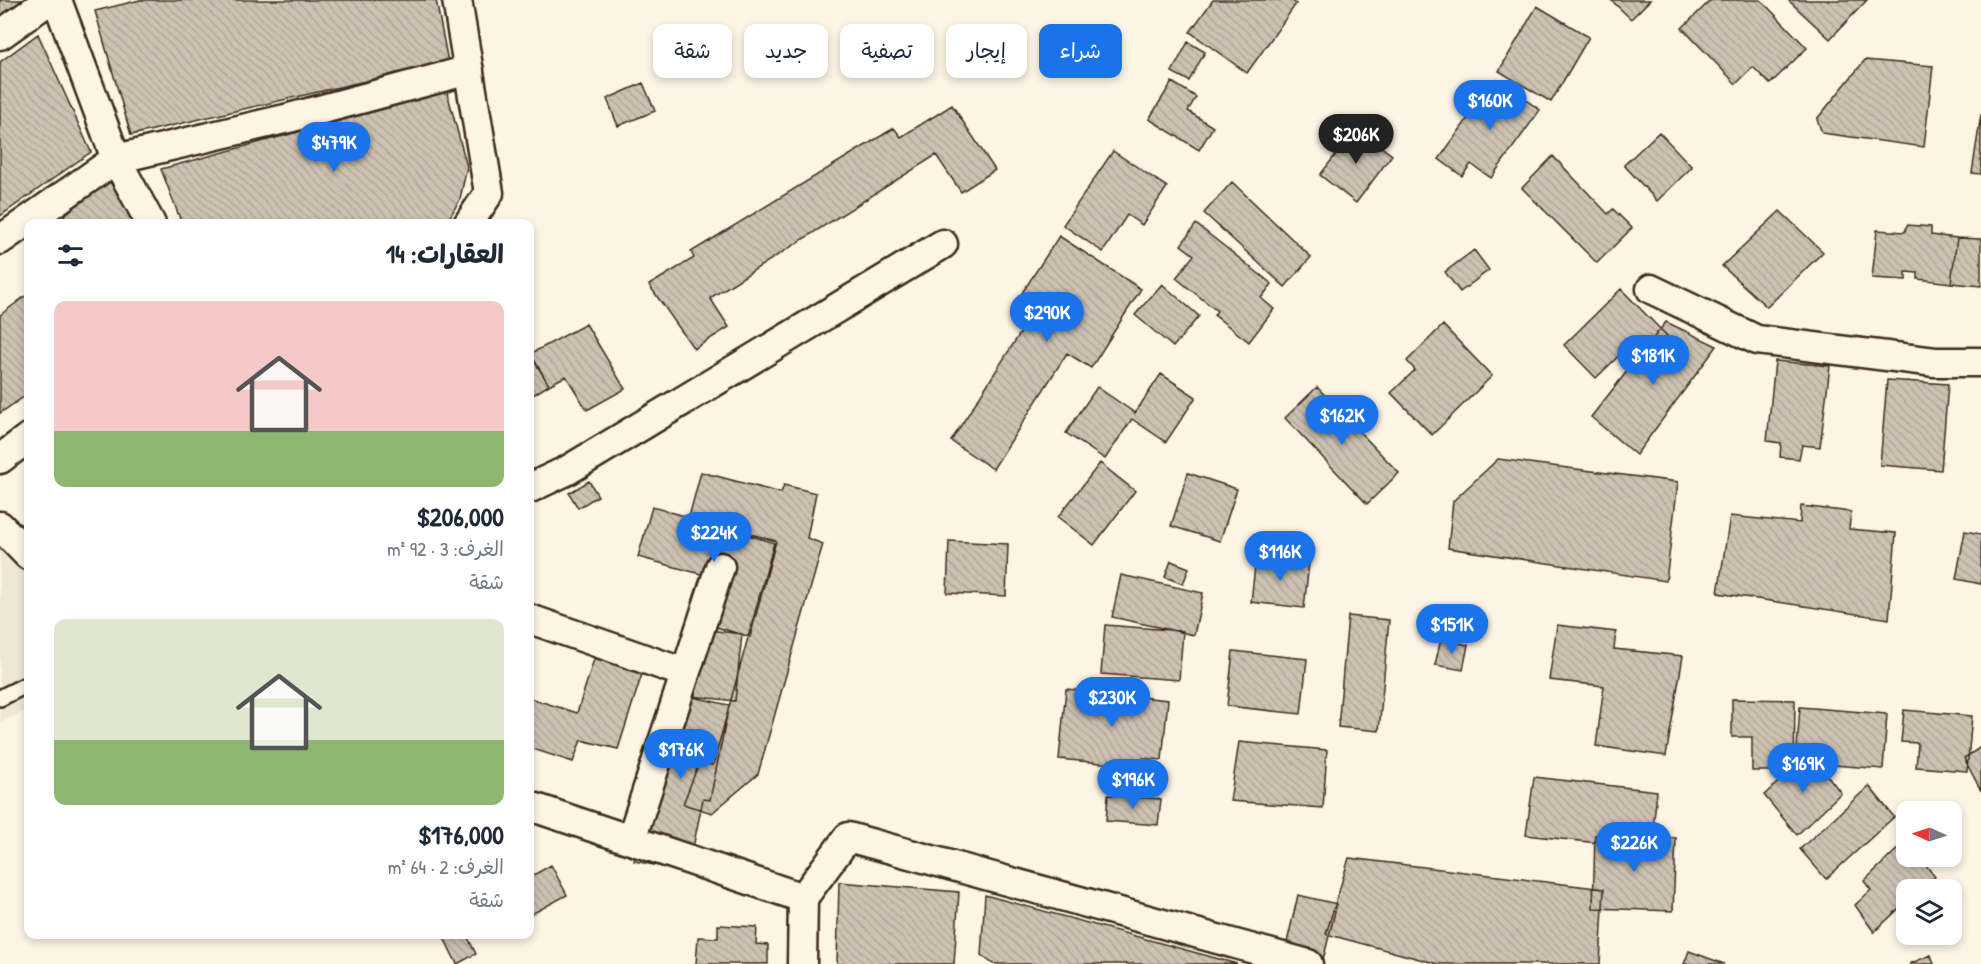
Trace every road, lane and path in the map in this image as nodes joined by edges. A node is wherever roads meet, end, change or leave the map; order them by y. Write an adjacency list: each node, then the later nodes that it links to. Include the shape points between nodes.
1 (49, 0): 4 (street)
2 (57, 0): 6 (street)
3 (457, 0): 5 (street)
4 (0, 35)
5 (469, 70): 6 (street); 9 (street, via 489,193)
6 (116, 159): 7 (street); 8 (street)
7 (30, 219)
8 (148, 219)
9 (471, 219)
10 (24, 223): 11 (street)
11 (0, 240)
12 (943, 244): 17 (street, via 568,470)
13 (1651, 289): 14 (street, via 1756,340 1935,362)
14 (1981, 362)
15 (24, 441): 16 (street)
16 (0, 459)
17 (534, 486)
18 (0, 526): 19 (street)
19 (24, 551)
20 (720, 567): 22 (street)
21 (534, 620): 22 (street)
22 (686, 673): 26 (street)
23 (24, 686): 24 (lane)
24 (0, 698)
25 (534, 807): 26 (street)
26 (631, 840): 27 (street)
27 (803, 898): 28 (street); 29 (street, via 848,837)
28 (802, 964)
29 (1308, 964)

